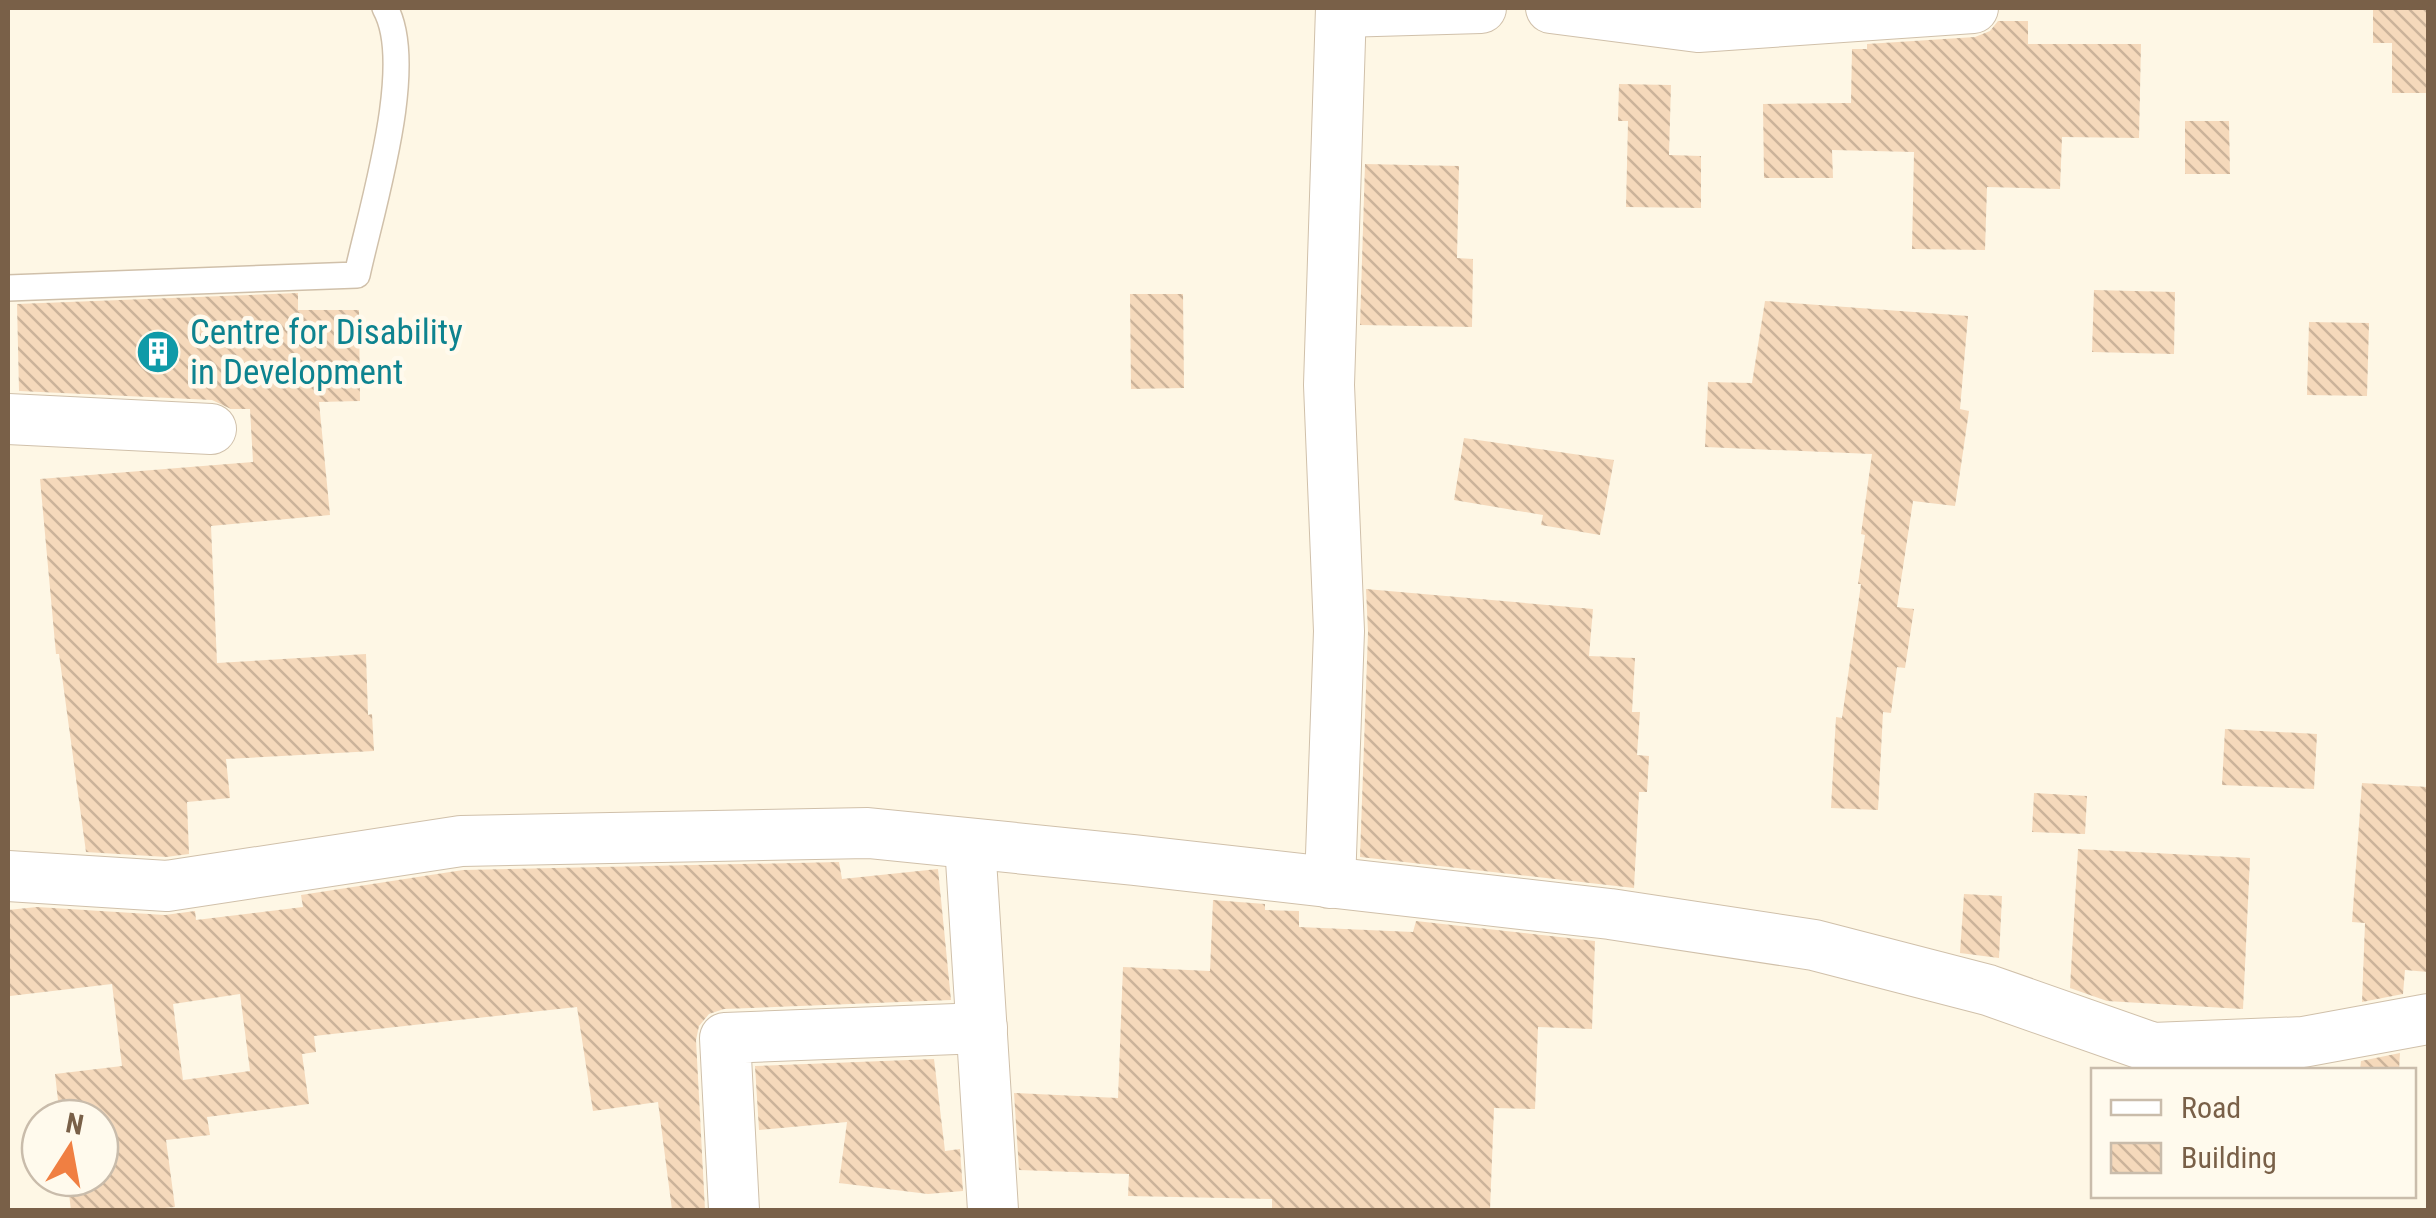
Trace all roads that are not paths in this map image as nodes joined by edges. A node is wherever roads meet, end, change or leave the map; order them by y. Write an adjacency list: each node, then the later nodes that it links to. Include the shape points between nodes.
1 (385, 8): 6 (lane, via 394,24 395,102 356,275)
2 (1480, 8): 5 (street)
3 (1551, 8): 4 (street, via 1698,26)
4 (1973, 8)
5 (1341, 10): 11 (street, via 1329,385 1339,630)
6 (8, 288)
7 (8, 419): 8 (street)
8 (211, 429)
9 (970, 844): 10 (street, via 868,834 461,841 167,886); 11 (street); 13 (street)
10 (8, 876)
11 (1330, 882): 12 (street, via 1814,945 1988,990 2153,1048 2302,1042)
12 (2428, 1019)
13 (982, 1028): 14 (street, via 725,1038); 15 (street)
14 (734, 1210)
15 (993, 1210)

